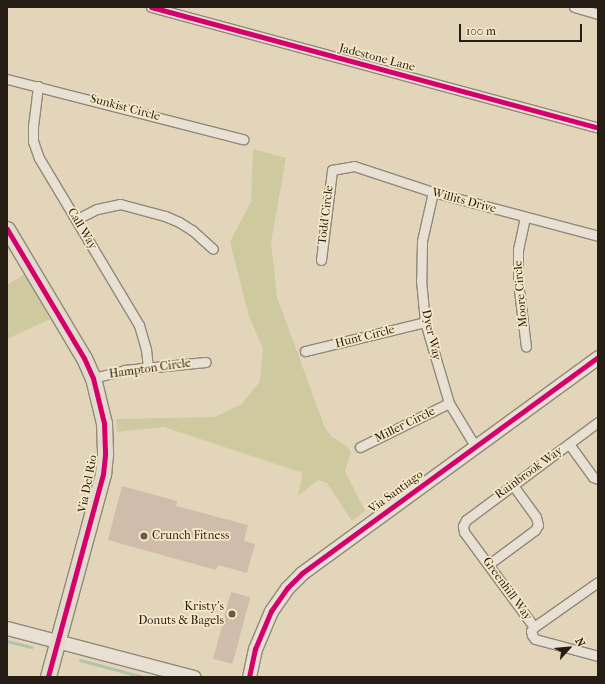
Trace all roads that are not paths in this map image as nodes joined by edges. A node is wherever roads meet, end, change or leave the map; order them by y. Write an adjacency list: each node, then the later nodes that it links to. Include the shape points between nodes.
1 (151, 7): 6 (street, Jadestone Lane)
2 (574, 7): 3 (street)
3 (598, 14)
4 (7, 79): 5 (street, Sunkist Circle)
5 (38, 86): 7 (street, Sunkist Circle); 11 (street, Call Way, via 33,141 42,163)
6 (598, 128)
7 (243, 139)
8 (332, 170): 9 (street, Willits Drive, via 354,166); 15 (street, Todd Circle)
9 (433, 192): 10 (street, Willits Drive); 16 (street, Dyer Way, via 422,242 421,280)
10 (525, 217): 13 (street, Willits Drive); 17 (street, Moore Circle, via 518,249 518,282)
11 (76, 219): 14 (street, via 97,209 120,204 179,222 192,230); 21 (street, Call Way, via 139,325)
12 (7, 230): 22 (main road, Via Del Rio, via 84,358)
13 (598, 236)
14 (213, 250)
15 (321, 260)
16 (425, 322): 18 (street, Hunt Circle); 23 (street, Dyer Way)
17 (526, 347)
18 (305, 351)
19 (598, 357): 26 (street, Via Santiago)
20 (206, 362): 21 (street, Hampton Circle)
21 (148, 368): 22 (street, Hampton Circle, via 124,370)
22 (93, 378): 35 (main road, Via Del Rio, via 104,423 103,474)
23 (449, 403): 26 (street, Dyer Way); 27 (street, Miller Circle)
24 (598, 422): 25 (street, Rainbrook Way)
25 (569, 444): 28 (street); 29 (street, Rainbrook Way)
26 (475, 446): 39 (street, Via Santiago, via 302,573 287,588 271,611 260,636)
27 (360, 447)
28 (598, 479)
29 (513, 485): 30 (street, Rainbrook Way, via 466,520); 31 (street, via 536,517 538,525 535,530)
30 (463, 526): 31 (street, Greenhill Way, via 464,532)
31 (489, 564): 33 (street, Greenhill Way)
32 (598, 582): 33 (street)
33 (534, 627): 36 (street, Greenhill Way, via 532,635 540,641)
34 (7, 628): 35 (street)
35 (59, 643): 37 (main road, Via Del Rio); 38 (street)
36 (598, 656)
37 (48, 677)
38 (194, 677)
39 (249, 677)

